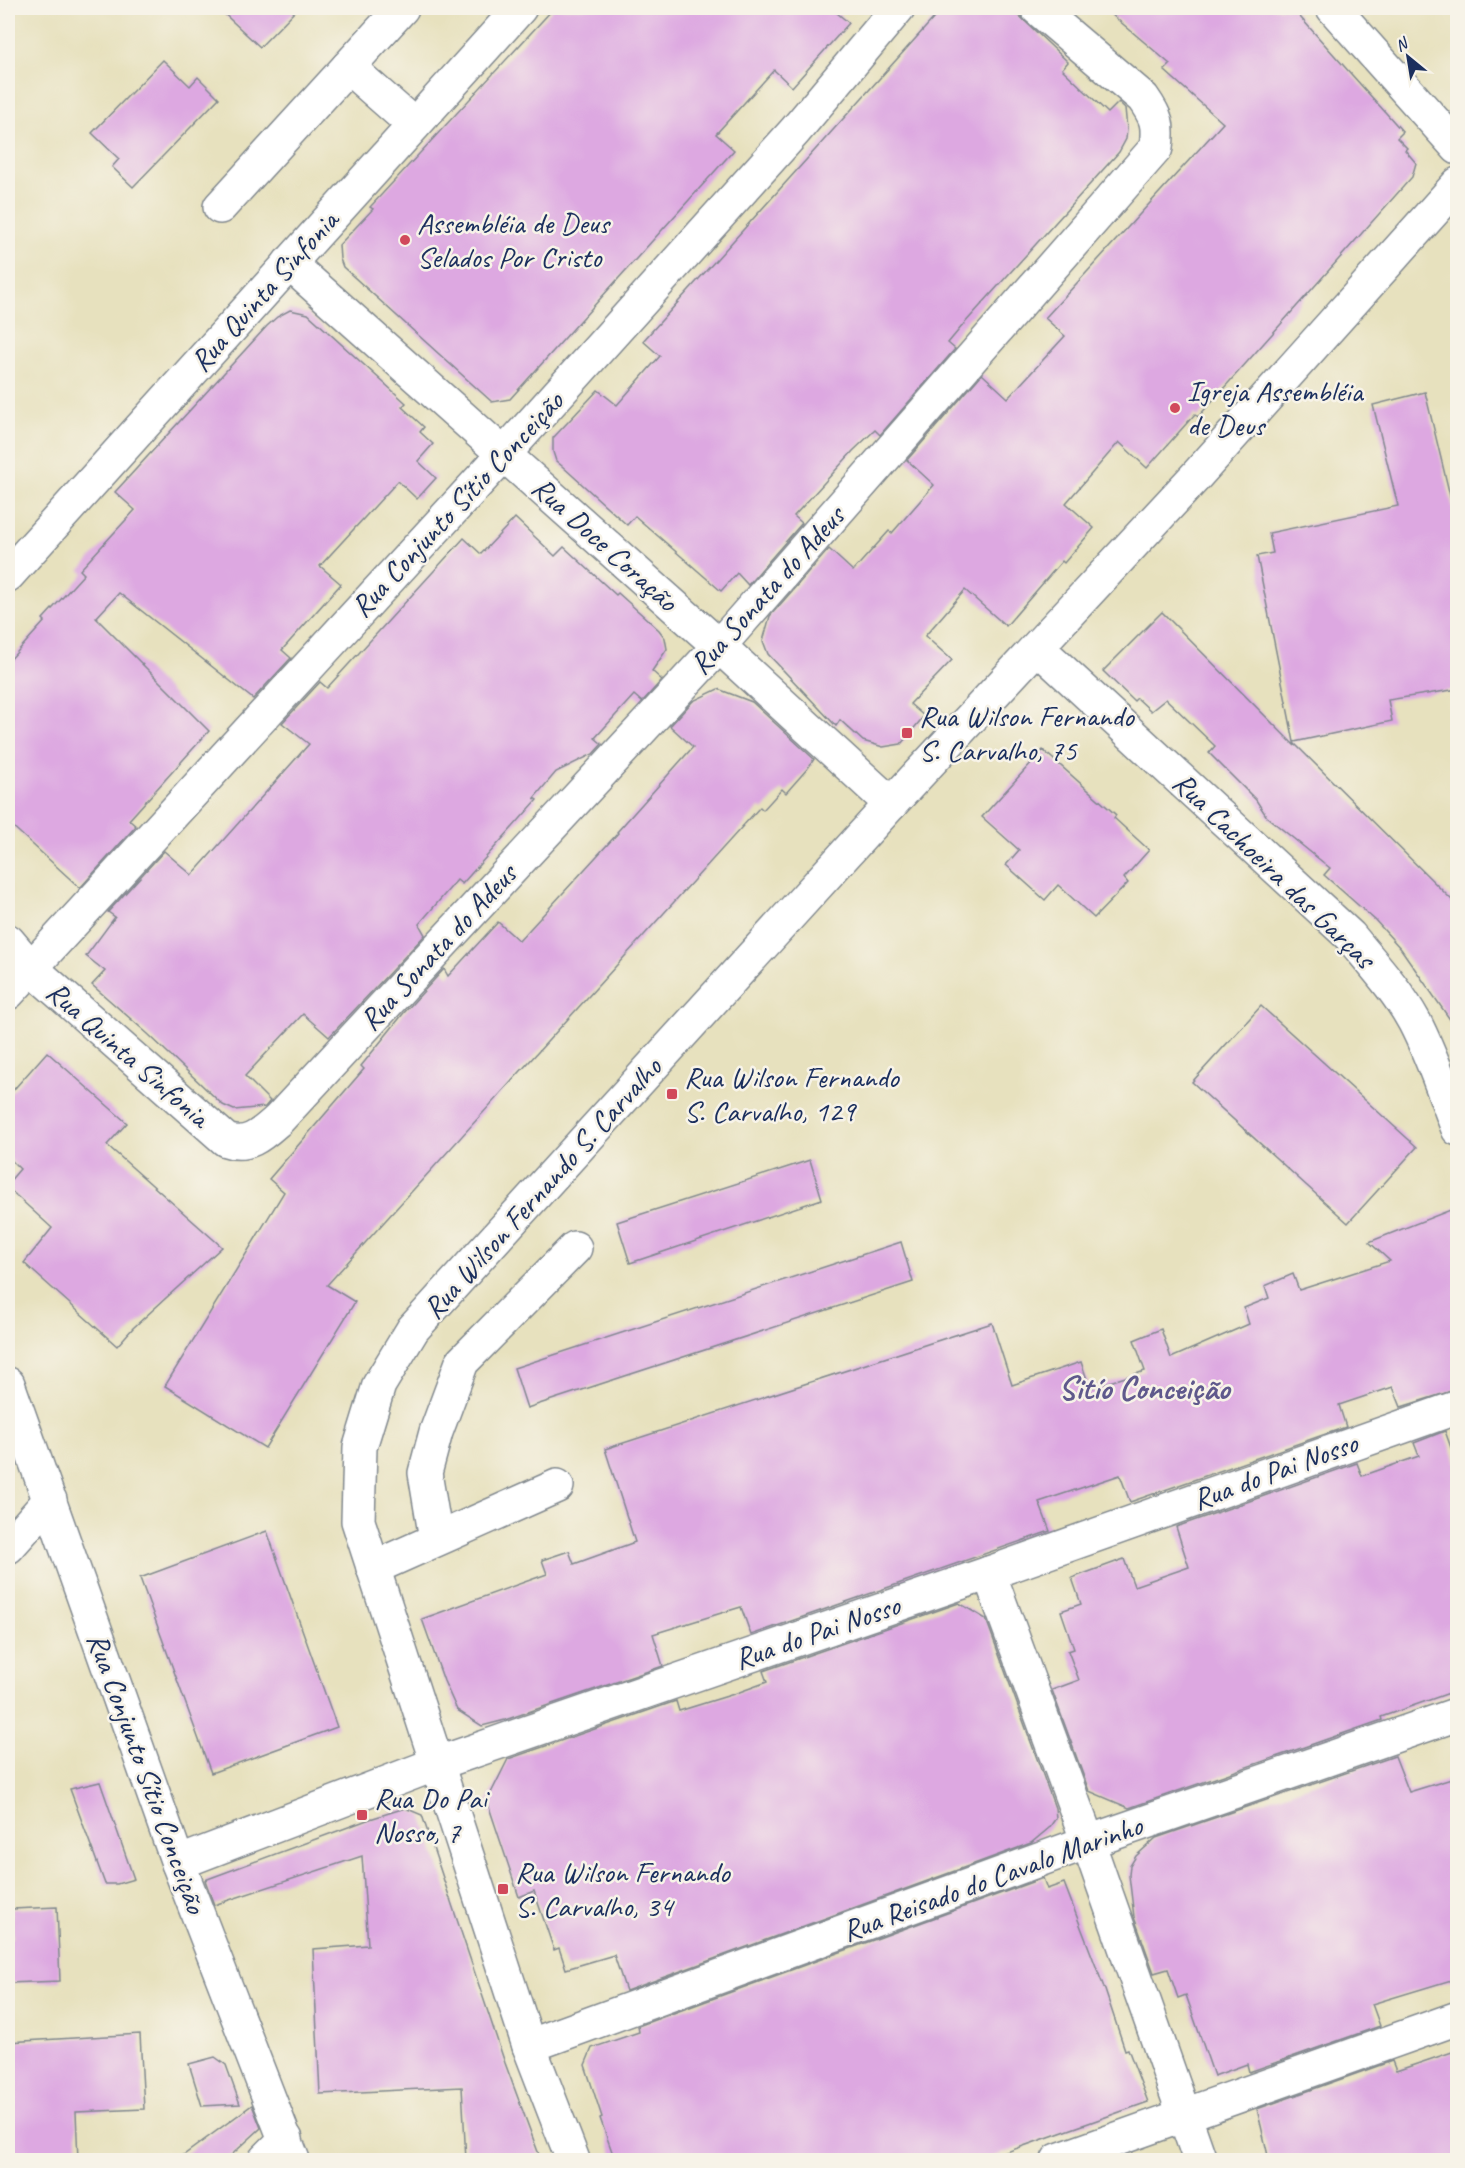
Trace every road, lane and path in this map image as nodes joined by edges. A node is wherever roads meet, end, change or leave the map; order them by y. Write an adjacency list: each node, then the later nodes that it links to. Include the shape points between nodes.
1 (402, 8): 6 (street)
2 (520, 8): 7 (street, Rua Quinta Sinfonia)
3 (898, 8): 12 (street, Rua Conjunto Sítio Conceição, via 795,131)
4 (1037, 8): 14 (street, Rua Sonata do Adeus, via 1143,98 1158,126 1156,148)
5 (1333, 8): 8 (street)
6 (348, 67): 7 (street); 10 (street)
7 (414, 125): 11 (street, Rua Quinta Sinfonia)
8 (1458, 148)
9 (1458, 184): 15 (street, Rua Wilson Fernando S. Carvalho)
10 (220, 207)
11 (288, 263): 12 (street, Rua Doce Coração); 13 (street, Rua Quinta Sinfonia)
12 (504, 454): 14 (street, Rua Doce Coração); 18 (street, Rua Conjunto Sítio Conceição)
13 (8, 574)
14 (719, 646): 16 (street, Rua Doce Coração); 21 (street, Rua Sonata do Adeus, via 278,1120 245,1143)
15 (1038, 648): 16 (street, Rua Wilson Fernando S. Carvalho); 20 (street, Rua Cachoeira das Garças, via 1350,936 1383,975 1413,1021)
16 (891, 804): 29 (street, Rua Wilson Fernando S. Carvalho, via 413,1329 379,1385 360,1447 358,1521)
17 (8, 941): 18 (street, Rua Quinta Sinfonia)
18 (30, 967): 19 (street, Rua Conjunto Sítio Conceição); 21 (street, Rua Quinta Sinfonia)
19 (8, 993)
20 (1458, 1129)
21 (226, 1140)
22 (575, 1248): 27 (street, via 462,1362 425,1473)
23 (8, 1384): 26 (street, Rua Conjunto Sítio Conceição)
24 (1458, 1407): 30 (street, Rua do Pai Nosso)
25 (557, 1486): 27 (street)
26 (50, 1500): 28 (street); 34 (street, Rua Conjunto Sítio Conceição)
27 (436, 1539): 29 (street)
28 (8, 1547)
29 (373, 1568): 32 (street, Rua Wilson Fernando S. Carvalho)
30 (989, 1573): 32 (street, Rua do Pai Nosso); 33 (street)
31 (1458, 1714): 33 (street, Rua Reisado do Cavalo Marinho)
32 (436, 1764): 34 (street, Rua do Pai Nosso); 36 (street, Rua Wilson Fernando S. Carvalho)
33 (1088, 1842): 36 (street, Rua Reisado do Cavalo Marinho); 37 (street)
34 (178, 1863): 38 (street, Rua Conjunto Sítio Conceição)
35 (1458, 2018): 37 (street)
36 (529, 2046): 39 (street, Rua Wilson Fernando S. Carvalho)
37 (1184, 2117): 40 (street); 41 (street)
38 (282, 2153)
39 (573, 2160)
40 (1058, 2160)
41 (1200, 2160)

